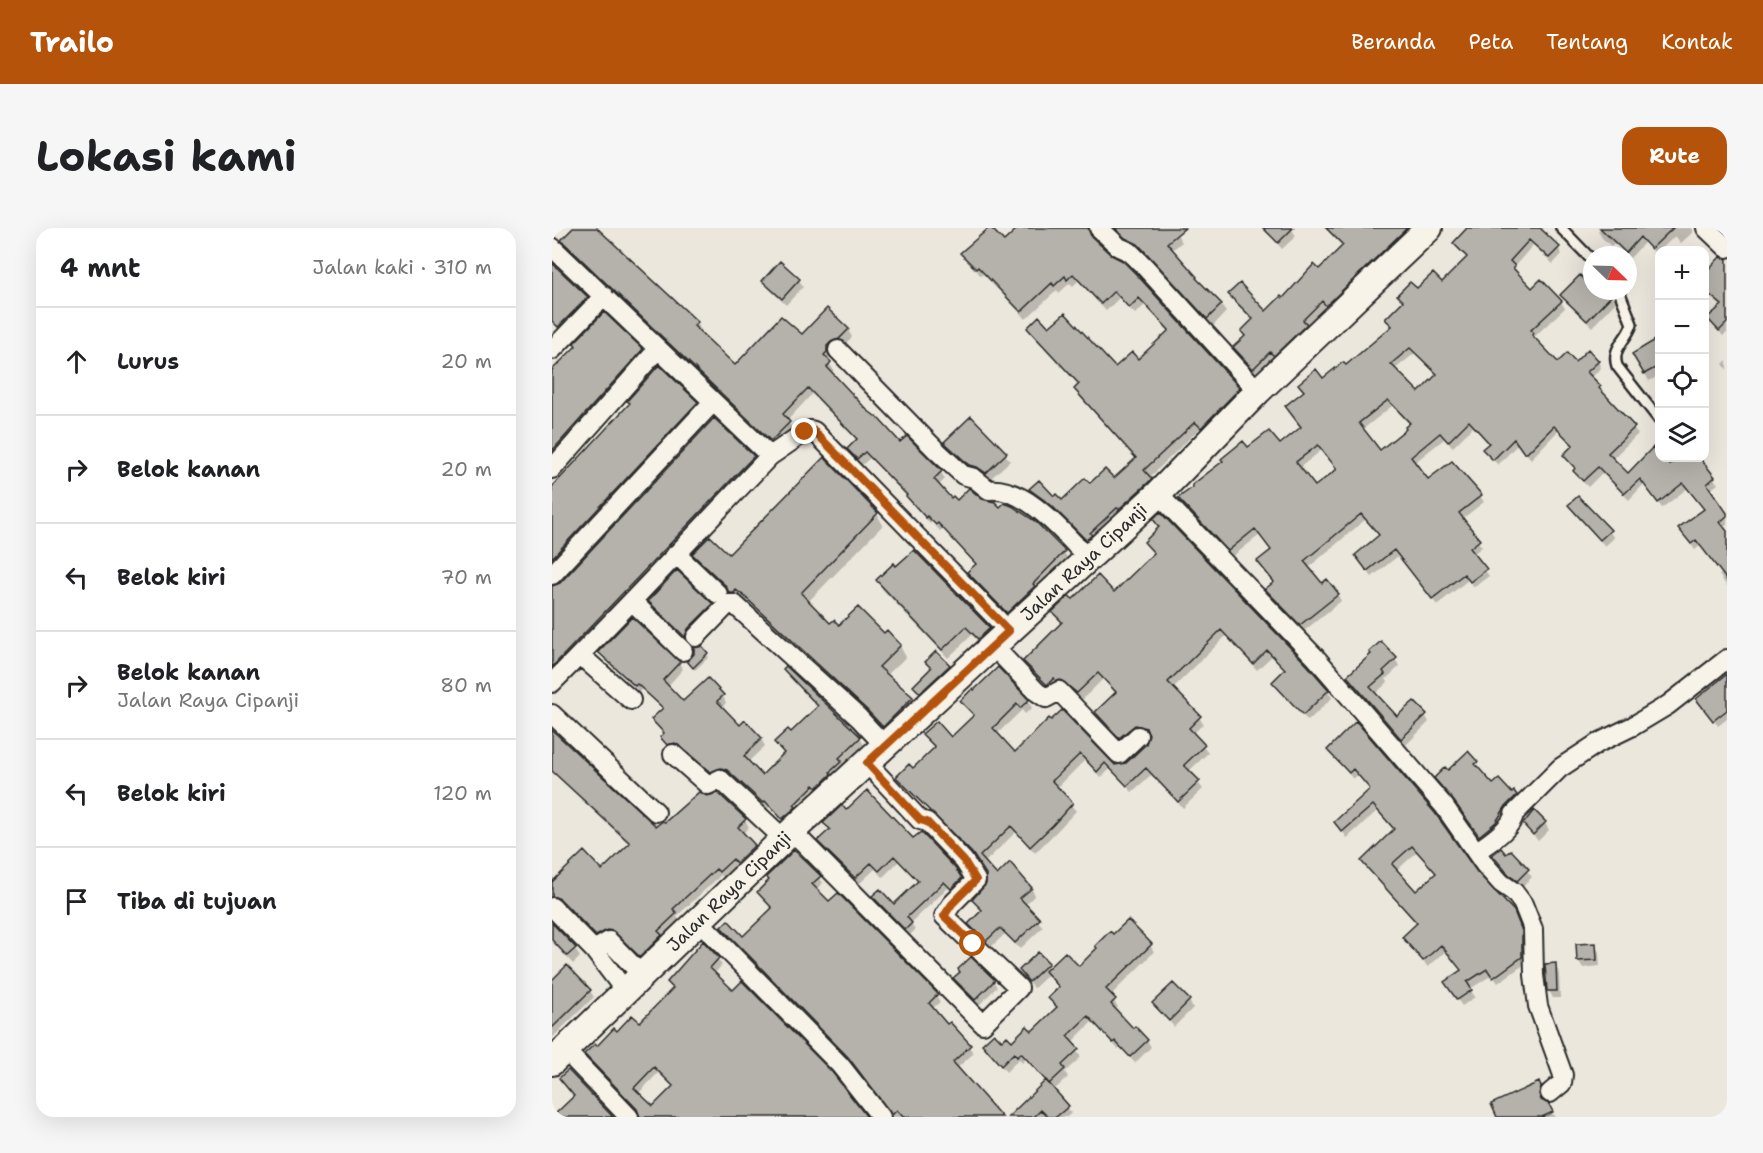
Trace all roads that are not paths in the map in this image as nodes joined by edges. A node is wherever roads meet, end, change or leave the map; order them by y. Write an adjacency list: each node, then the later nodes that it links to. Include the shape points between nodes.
1 (1099, 228): 13 (street, via 1145,267)
2 (1430, 228): 13 (main road, Jalan Raya Cipanji)
3 (1561, 228): 7 (lane)
4 (1706, 228): 6 (street)
5 (552, 247): 8 (street)
6 (1727, 248)
7 (1583, 251)
8 (604, 296): 10 (street); 11 (street)
9 (1623, 300): 15 (lane, via 1632,324 1627,338 1616,349 1615,359)
10 (658, 349): 14 (street); 17 (street)
11 (552, 350)
12 (838, 350): 20 (street, via 963,475 989,490 1010,492 1043,513)
13 (1258, 391): 18 (main road, Jalan Raya Cipanji)
14 (713, 402): 16 (street); 21 (street)
15 (1655, 416)
16 (770, 456): 19 (street); 25 (street, via 805,432 814,431)
17 (552, 469)
18 (1158, 494): 20 (main road, Jalan Raya Cipanji); 37 (street, via 1316,658 1444,806)
19 (676, 554): 22 (street); 23 (street)
20 (1088, 558): 25 (main road, Jalan Raya Cipanji)
21 (552, 575)
22 (718, 594)
23 (633, 602): 26 (street); 27 (street)
24 (696, 637): 34 (street, via 728,604 735,604 859,718)
25 (1001, 638): 32 (street, via 1036,693 1046,698 1059,691 1119,754); 34 (main road, Jalan Raya Cipanji)
26 (683, 651)
27 (580, 655): 29 (street); 30 (street)
28 (1727, 659): 37 (street, via 1668,705 1598,742 1560,768 1514,814 1503,831)
29 (552, 684)
30 (631, 700)
31 (552, 714): 35 (street)
32 (1138, 736)
33 (673, 754): 36 (street, via 708,785 720,779)
34 (876, 754): 36 (main road, Jalan Raya Cipanji); 36 (street, via 920,820 927,822 964,861 976,880 944,916 1020,988 984,1024 870,907)
35 (656, 812)
36 (788, 835): 39 (main road, Jalan Raya Cipanji)
37 (1476, 852): 42 (street, via 1519,898 1531,921 1538,1005 1563,1075 1562,1083)
38 (552, 907): 40 (street)
39 (699, 921): 40 (main road, Jalan Raya Cipanji); 44 (street, via 840,1065)
40 (634, 984): 41 (main road, Jalan Raya Cipanji)
41 (559, 1056): 43 (street)
42 (1550, 1093)
43 (629, 1117)
44 (881, 1117)

